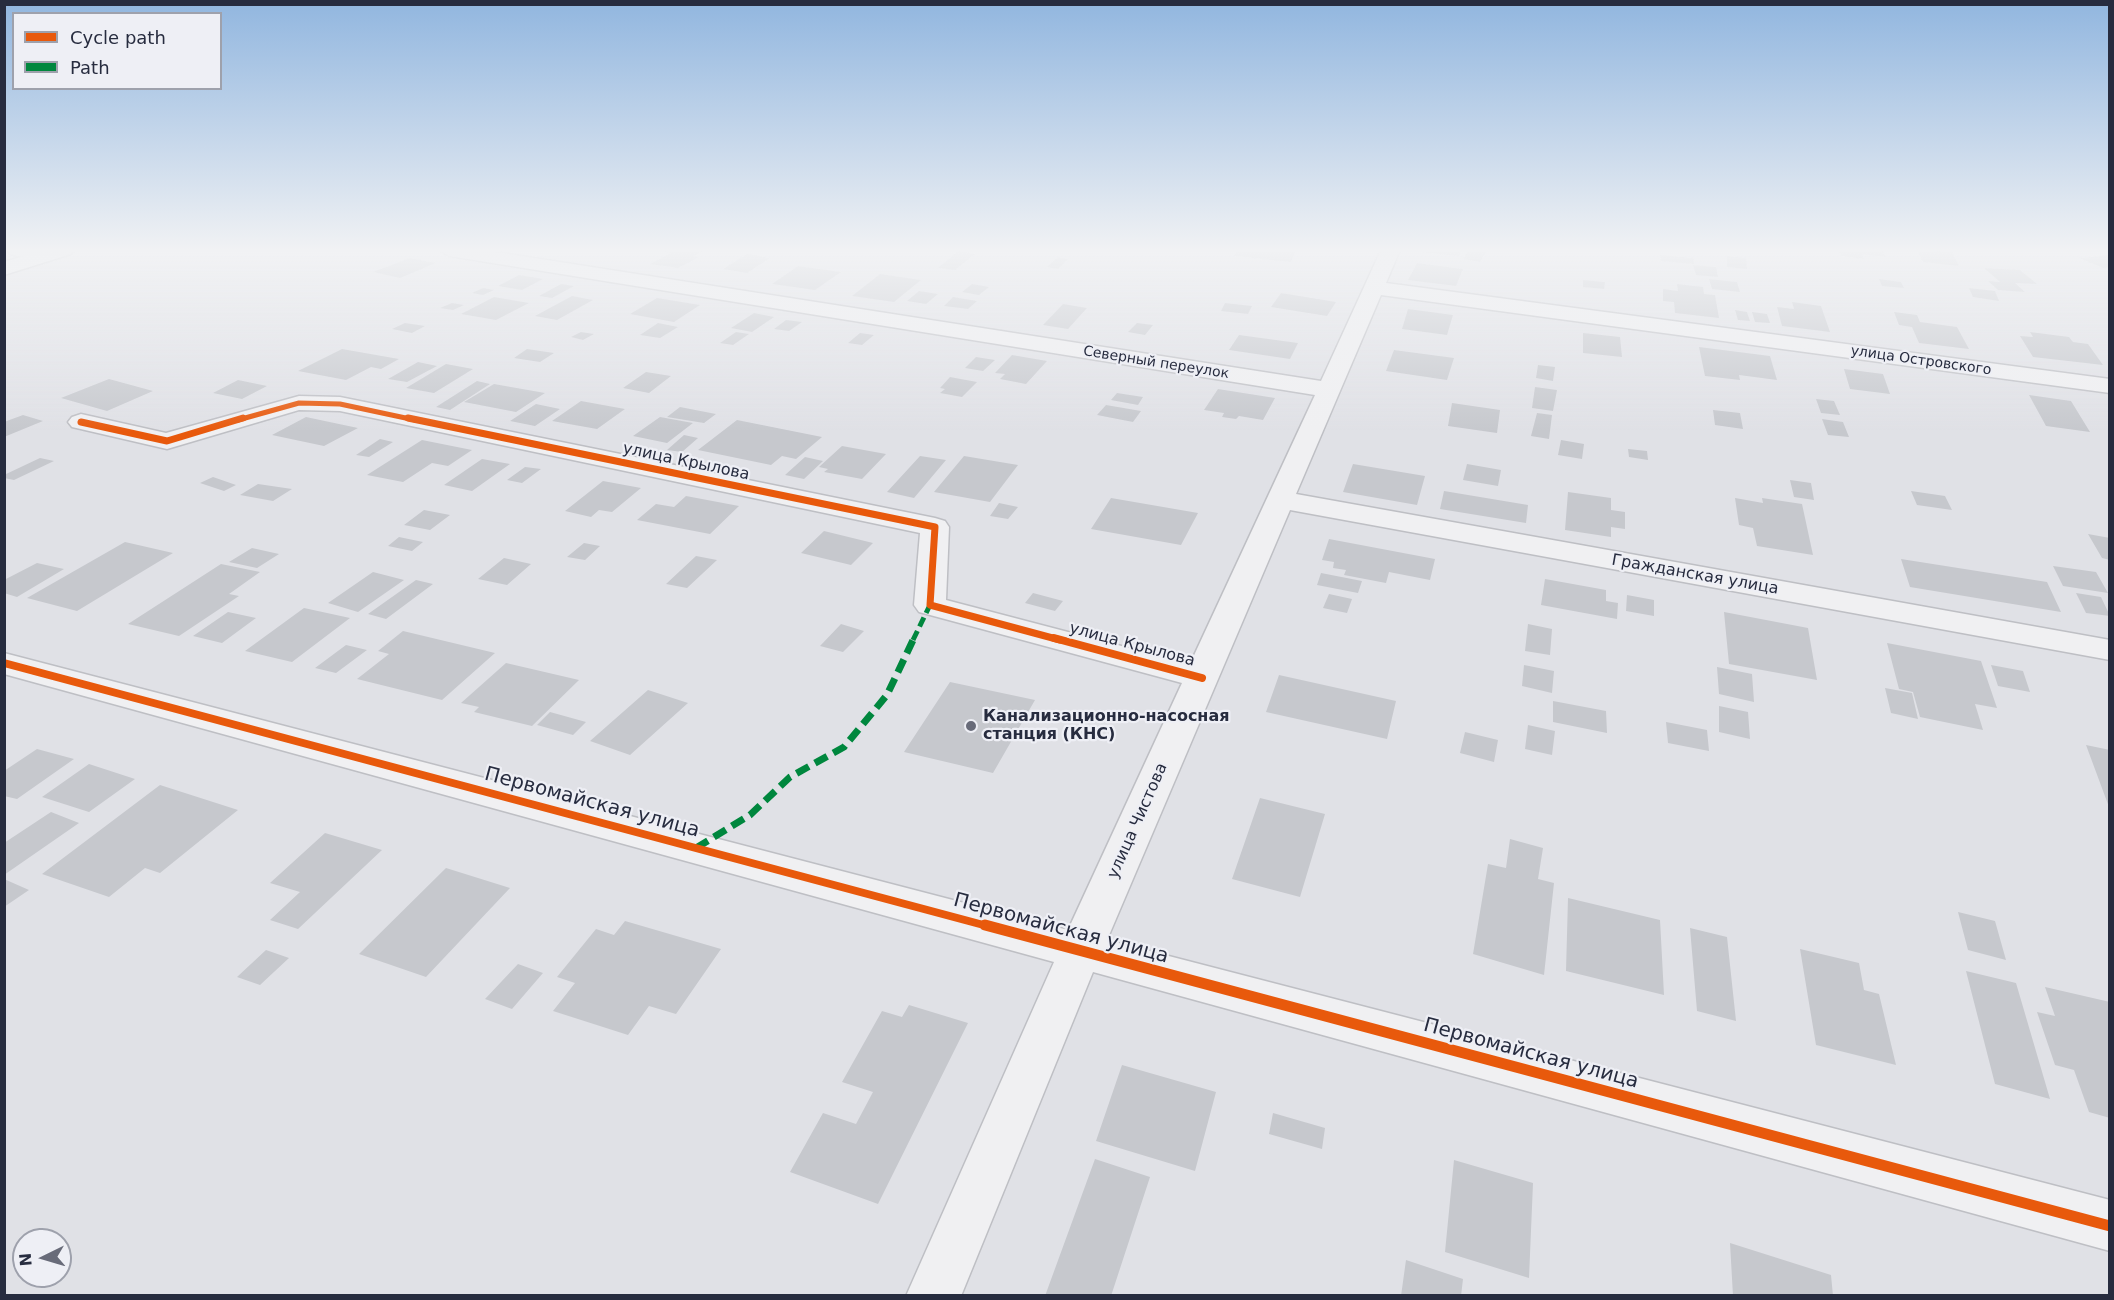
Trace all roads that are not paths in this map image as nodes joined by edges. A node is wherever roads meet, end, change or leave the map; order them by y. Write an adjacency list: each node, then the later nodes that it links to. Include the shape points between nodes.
1 (831, 311): 5 (street, Северный переулок)
2 (1366, 311): 5 (street, улица Чистова)
3 (1546, 311): 4 (street, улица Островского)
4 (2109, 386)
5 (1330, 390): 7 (street, улица Чистова)
6 (81, 422): 10 (street, улица Крылова, via 167,441 290,405 340,404 935,527 930,605)
7 (1281, 500): 8 (street, Гражданская улица); 10 (street, улица Чистова)
8 (2109, 650)
9 (4, 663): 11 (street, Первомайская улица)
10 (1202, 678): 11 (street, улица Чистова)
11 (1080, 951): 12 (street, Первомайская улица); 13 (street, улица Чистова)
12 (2109, 1226)
13 (933, 1296)

